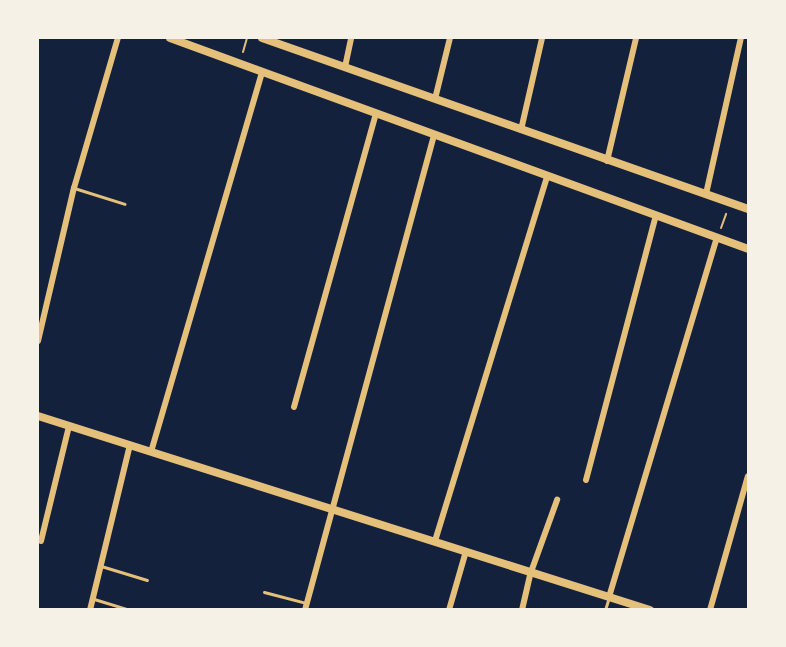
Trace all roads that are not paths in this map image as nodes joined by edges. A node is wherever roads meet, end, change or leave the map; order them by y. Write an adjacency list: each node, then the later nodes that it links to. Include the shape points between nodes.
1 (118, 38): 17 (street)
2 (170, 38): 10 (main road)
3 (262, 38): 9 (main road)
4 (351, 38): 9 (street)
5 (450, 38): 11 (street)
6 (542, 38): 13 (street)
7 (636, 38): 15 (street)
8 (741, 38): 18 (street)
9 (345, 67): 11 (main road)
10 (262, 72): 12 (main road); 29 (street)
11 (435, 99): 13 (main road)
12 (376, 114): 14 (main road); 25 (street)
13 (521, 130): 15 (main road)
14 (434, 136): 16 (main road); 33 (street)
15 (607, 161): 18 (main road)
16 (547, 176): 21 (main road); 35 (street)
17 (74, 188): 19 (lane); 24 (street)
18 (706, 194): 20 (main road)
19 (125, 204)
20 (748, 209)
21 (656, 215): 22 (main road); 31 (street)
22 (717, 238): 23 (main road); 41 (street)
23 (748, 249)
24 (38, 341)
25 (294, 407)
26 (38, 416): 27 (street)
27 (69, 426): 28 (street); 34 (street)
28 (130, 445): 29 (street); 37 (street)
29 (151, 452): 33 (street)
30 (748, 476): 50 (street)
31 (586, 480)
32 (557, 500): 38 (street)
33 (331, 508): 35 (street); 43 (street)
34 (41, 541)
35 (435, 541): 36 (street)
36 (466, 551): 38 (street); 46 (street)
37 (99, 565): 39 (lane); 42 (street)
38 (531, 572): 41 (street); 47 (street)
39 (147, 580)
40 (264, 592): 43 (lane)
41 (609, 597): 48 (lane); 49 (street)
42 (92, 598): 44 (street); 45 (lane)
43 (306, 606)
44 (90, 609)
45 (130, 609)
46 (448, 609)
47 (522, 609)
48 (605, 609)
49 (650, 609)
50 (710, 609)

